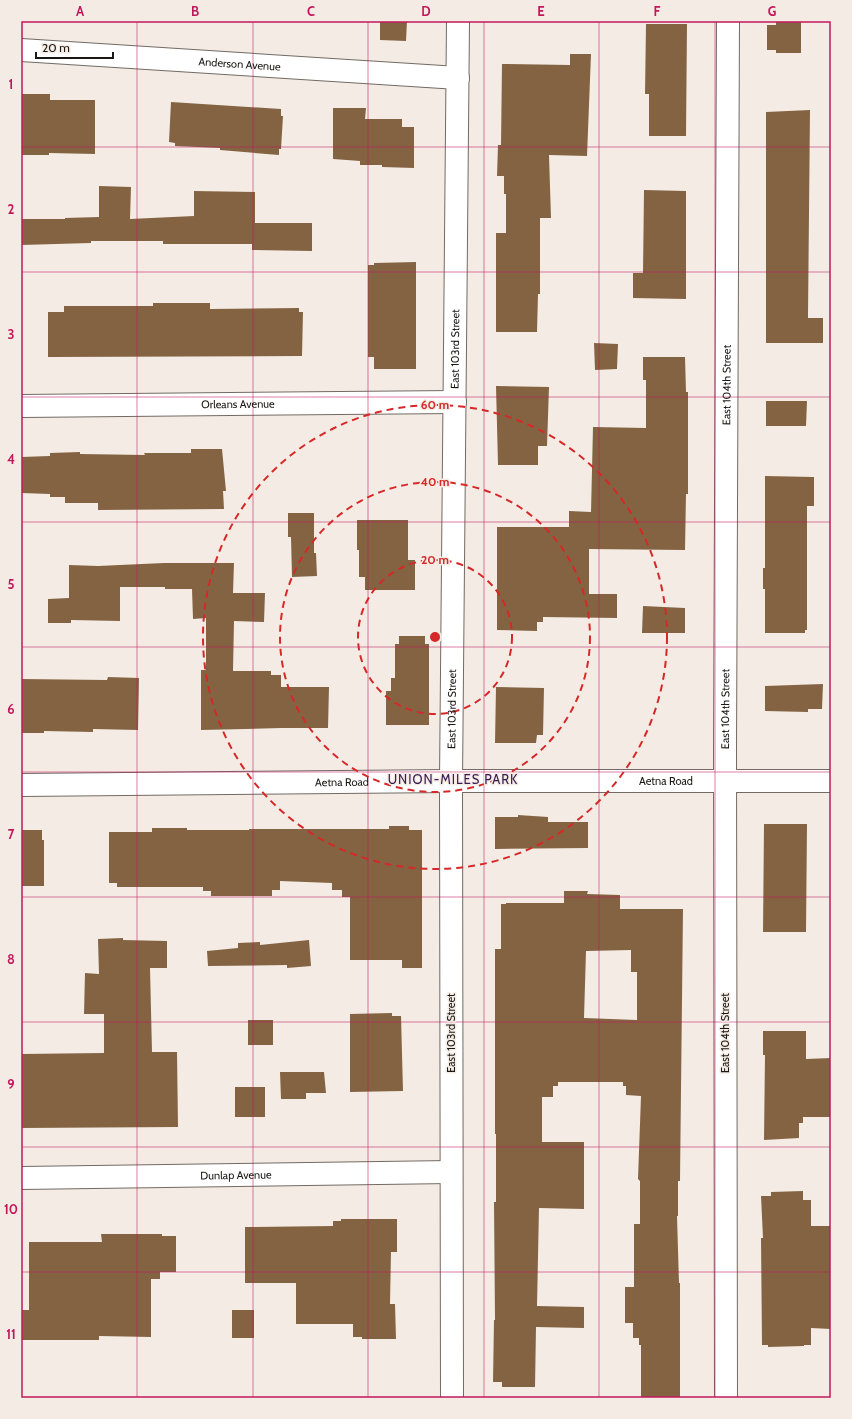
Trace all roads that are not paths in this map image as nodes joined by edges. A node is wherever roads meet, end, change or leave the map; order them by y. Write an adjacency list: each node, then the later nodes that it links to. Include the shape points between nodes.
1 (458, 21): 4 (street, East 103rd Street)
2 (728, 21): 8 (street, East 104th Street)
3 (21, 50): 4 (street, Anderson Avenue)
4 (458, 78): 5 (street, East 103rd Street)
5 (455, 402): 6 (street, Orleans Avenue); 7 (street, East 103rd Street)
6 (21, 406)
7 (451, 781): 8 (street, Aetna Road); 10 (street, Aetna Road); 11 (street, East 103rd Street)
8 (725, 781): 9 (street, Aetna Road); 14 (street, East 104th Street)
9 (831, 781)
10 (21, 785)
11 (451, 1172): 12 (street, Dunlap Avenue); 13 (street, East 103rd Street)
12 (21, 1178)
13 (452, 1398)
14 (726, 1398)

